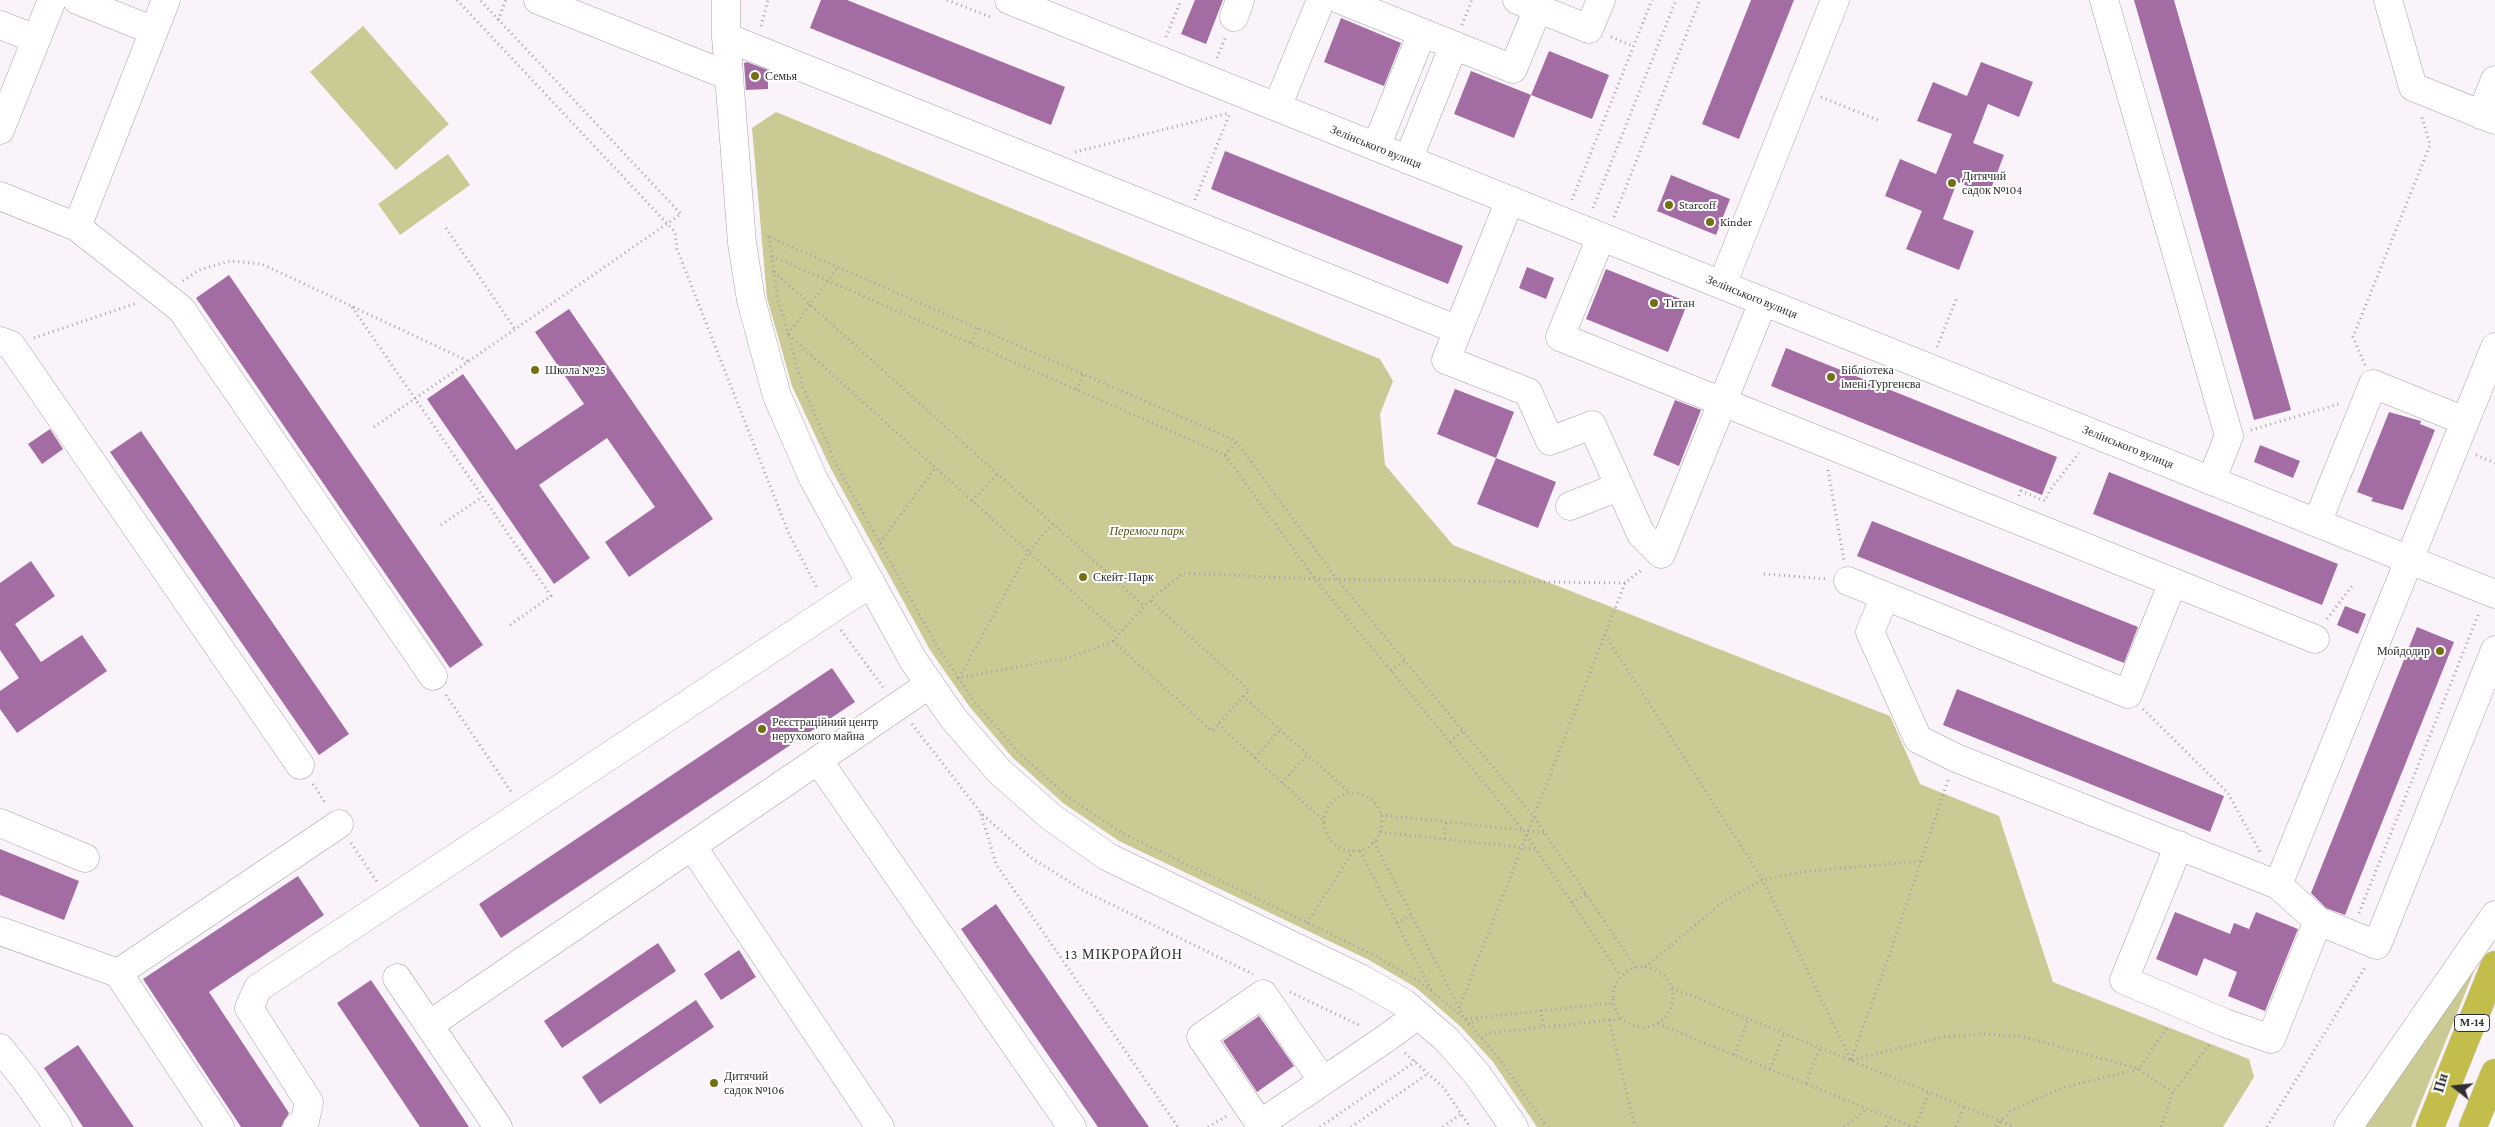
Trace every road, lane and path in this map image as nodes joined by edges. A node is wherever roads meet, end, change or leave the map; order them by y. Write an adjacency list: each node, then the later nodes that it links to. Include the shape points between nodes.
1 (52, 0): 28 (street)
2 (77, 0): 24 (street)
3 (166, 0): 24 (street)
4 (458, 0): 46 (path)
5 (480, 0): 22 (path)
6 (506, 0): 22 (path)
7 (538, 0): 30 (street)
8 (726, 0): 27 (street)
9 (1009, 0): 21 (street, Зелінського вулиця)
10 (1181, 0): 26 (path)
11 (1321, 0): 33 (street)
12 (1341, 0): 25 (street)
13 (1601, 0): 20 (street, via 1589,29)
14 (1676, 0): 44 (path)
15 (1700, 0): 48 (path)
16 (1835, 0): 32 (street)
17 (2104, 0): 76 (street)
18 (2388, 0): 34 (street, via 2413,87)
19 (1650, 2): 43 (path)
20 (1528, 4): 29 (street, via 1513,69)
21 (1037, 5): 33 (street, Зелінського вулиця)
22 (498, 20): 46 (path, via 681,214)
23 (0, 25): 28 (street)
24 (154, 31): 47 (street)
25 (1422, 33): 29 (street); 38 (street)
26 (1166, 37)
27 (726, 38): 30 (street); 40 (street)
28 (36, 39): 36 (street)
29 (1454, 45): 39 (street)
30 (729, 76): 101 (street, via 745,262 751,300 777,396 813,478)
31 (2495, 80): 34 (street)
32 (1800, 89): 35 (path); 54 (street)
33 (1277, 107): 38 (street, Зелінського вулиця)
34 (2488, 117)
35 (1880, 121)
36 (0, 130)
37 (2430, 145): 71 (path, via 2353,336)
38 (1376, 147): 39 (street, Зелінського вулиця)
39 (1408, 160): 42 (street, Зелінського вулиця)
40 (1036, 161): 45 (street); 45 (path, via 1230,113)
41 (0, 196): 47 (street)
42 (1510, 200): 48 (street, Зелінського вулиця); 62 (street)
43 (1572, 200)
44 (1593, 209)
45 (1187, 222): 62 (street)
46 (667, 223): 61 (path); 104 (path, via 675,232 678,249 790,534)
47 (77, 227): 55 (street)
48 (1607, 227): 54 (street, Зелінського вулиця); 73 (street, via 1560,337)
49 (446, 228): 61 (path)
50 (771, 256): 51 (path, via 768,236); 52 (path); 53 (path)
51 (838, 267): 53 (path); 60 (path)
52 (774, 272): 58 (path); 63 (path)
53 (828, 280): 58 (path); 65 (path)
54 (1722, 285): 57 (street, Зелінського вулиця)
55 (162, 294): 59 (path, via 198,270 230,261 262,264); 64 (path); 117 (street, via 180,309)
56 (1957, 297): 67 (path)
57 (1763, 302): 73 (street); 83 (street, Зелінського вулиця)
58 (810, 304): 63 (path); 82 (path)
59 (352, 306): 68 (path); 72 (path)
60 (978, 328): 65 (path); 69 (path)
61 (515, 329): 68 (path)
62 (1458, 330): 84 (street, via 1446,360 1528,392 1550,441 1592,425)
63 (788, 334): 81 (path); 92 (path, via 803,387 837,466)
64 (6, 343): 131 (street)
65 (972, 344): 70 (path)
66 (2495, 346): 74 (street)
67 (1937, 347)
68 (468, 361): 72 (path)
69 (1083, 374): 70 (path); 77 (path)
70 (1077, 390): 80 (path)
71 (2371, 390): 74 (street); 76 (path); 89 (street)
72 (415, 398): 75 (path); 86 (path)
73 (1723, 402): 78 (street); 84 (street, via 1661,554 1640,534)
74 (2465, 421): 94 (street)
75 (374, 426)
76 (2229, 436): 83 (street)
77 (1236, 441): 80 (path); 98 (path)
78 (1823, 442): 99 (path); 100 (street)
79 (2079, 453): 85 (path, via 2050,490 2046,501)
80 (1225, 455): 97 (path)
81 (935, 468): 87 (path); 92 (path)
82 (997, 474): 87 (path); 90 (path)
83 (2211, 481): 89 (street, Зелінського вулиця)
84 (1618, 487): 88 (street)
85 (2021, 491)
86 (482, 497): 91 (path); 109 (path, via 551,596)
87 (972, 501): 93 (path)
88 (1570, 506)
89 (2317, 523): 94 (street, Зелінського вулиця)
90 (1053, 524): 93 (path); 108 (path)
91 (441, 525)
92 (880, 543): 118 (path, via 937,646)
93 (1028, 552): 110 (path); 118 (path)
94 (2409, 560): 107 (street, Зелінського вулиця); 158 (street)
95 (1642, 569): 102 (path)
96 (1764, 574): 99 (path)
97 (1315, 579): 98 (path); 106 (path, via 1183,573); 116 (path)
98 (1337, 579): 102 (path); 115 (path)
99 (1848, 581): 105 (street)
100 (2173, 582): 112 (street); 120 (street)
101 (871, 583): 119 (street, via 913,660); 134 (street)
102 (1625, 583): 111 (path)
103 (2352, 586): 112 (path, via 2331,611)
104 (816, 587)
105 (1885, 596): 120 (street); 128 (street, via 1870,632 1918,739)
106 (1150, 600): 108 (path); 121 (path, via 1249,690)
107 (2487, 604): 167 (path)
108 (1144, 606): 110 (path)
109 (510, 624)
110 (1119, 634): 113 (path)
111 (1605, 635): 137 (path); 157 (path)
112 (2315, 639)
113 (1113, 641): 118 (path, via 1072,657); 122 (path, via 1212,731)
114 (2495, 650): 168 (street)
115 (1404, 661): 116 (path); 124 (path)
116 (1391, 671): 125 (path)
117 (433, 676): 134 (path)
118 (959, 678): 119 (path); 164 (path, via 974,701 1018,752 1068,796 1122,833)
119 (930, 684): 129 (street); 183 (street, via 953,718 999,771 1051,817 1108,857 1360,978 1404,1003)
120 (2128, 694): 158 (path, via 2228,794)
121 (1243, 696): 122 (path); 123 (path)
122 (1218, 724): 127 (path)
123 (1280, 730): 126 (path); 127 (path)
124 (1463, 732): 125 (path); 137 (path)
125 (1450, 742): 142 (path)
126 (1307, 755): 132 (path); 133 (path)
127 (1255, 758): 132 (path)
128 (1956, 758): 149 (street); 156 (path)
129 (818, 760): 150 (street); 220 (street)
130 (940, 761): 135 (path)
131 (300, 765)
132 (1282, 783): 138 (path)
133 (1350, 793): 136 (path, via 1370,799); 138 (path, via 1335,800)
134 (524, 812): 217 (street, via 258,988 249,1008 309,1102 306,1121)
135 (981, 813): 174 (path, via 1030,857 1086,892); 221 (path, via 996,864)
136 (1381, 815): 139 (path); 144 (path)
137 (1534, 817): 143 (path); 145 (path)
138 (1324, 821): 154 (path, via 1326,834 1334,845)
139 (1446, 822): 142 (path); 147 (path)
140 (0, 823): 155 (street)
141 (339, 824): 172 (street)
142 (1523, 830): 143 (path); 146 (path)
143 (1528, 831): 145 (path); 146 (path)
144 (1380, 832): 147 (path); 148 (path)
145 (1545, 833): 159 (path)
146 (1527, 836): 151 (path); 152 (path)
147 (1444, 839): 151 (path)
148 (1374, 842): 153 (path); 161 (path)
149 (2178, 845): 158 (street); 180 (street, via 2124,980)
150 (692, 846): 192 (street); 219 (street)
151 (1522, 847): 152 (path); 181 (path)
152 (1535, 848): 160 (path)
153 (1360, 850): 154 (path); 165 (path)
154 (1353, 851): 164 (path)
155 (85, 858)
156 (1921, 861): 157 (path, via 1801,872); 201 (path)
157 (1763, 880): 170 (path, via 1724,901); 201 (path)
158 (2278, 885): 163 (street)
159 (1586, 894): 160 (path); 171 (path)
160 (1572, 903): 173 (path)
161 (1412, 915): 165 (path); 181 (path)
162 (2495, 915): 237 (street)
163 (2318, 921): 167 (street); 189 (street, via 2271,1039)
164 (1307, 923): 178 (path, via 1372,954)
165 (1397, 923): 178 (path)
166 (0, 931): 172 (street)
167 (2350, 934): 168 (street)
168 (2377, 945): 236 (path)
169 (2495, 965): 238 (highway, М-14)
170 (1645, 967): 171 (path); 176 (path, via 1662,973)
171 (1636, 968): 173 (path)
172 (118, 973): 216 (street)
173 (1621, 976): 179 (path, via 1616,984)
174 (1261, 977)
175 (397, 978): 192 (street)
176 (1672, 988): 187 (path); 191 (path, via 1672,1008)
177 (1286, 990): 193 (path)
178 (1432, 991): 185 (path)
179 (1614, 1003): 182 (path); 186 (path)
180 (2183, 1004): 189 (street); 203 (path)
181 (1459, 1008): 185 (path)
182 (1542, 1010): 184 (path); 194 (path)
183 (1418, 1016): 205 (street); 226 (street, via 1447,1040 1477,1074)
184 (1481, 1017): 185 (path); 190 (path)
185 (1464, 1019): 190 (path)
186 (1622, 1019): 188 (path); 191 (path, via 1635,1026)
187 (1749, 1019): 196 (path); 200 (path)
188 (1609, 1020): 194 (path); 228 (path)
189 (2225, 1023): 208 (path)
190 (1470, 1024): 195 (path); 197 (path)
191 (1658, 1024): 200 (path)
192 (429, 1025): 218 (street)
193 (1363, 1027)
194 (1543, 1027): 197 (path, via 1489,1032)
195 (1463, 1028)
196 (1784, 1033): 199 (path); 202 (path)
197 (1481, 1038): 227 (path)
198 (0, 1048): 215 (street)
199 (1820, 1048): 201 (path); 206 (path)
200 (1734, 1055): 202 (path)
201 (1851, 1060): 203 (path, via 1942,1037 1983,1034 2024,1037); 207 (path)
202 (1770, 1069): 206 (path)
203 (2139, 1069): 208 (path); 214 (path, via 2062,1088 2011,1111)
204 (1430, 1073): 212 (path); 222 (path, via 1416,1061); 223 (path)
205 (1323, 1081): 205 (street, via 1260,1124 1200,1037 1263,994)
206 (1806, 1084): 211 (path)
207 (1929, 1092): 210 (path); 231 (path)
208 (2173, 1093): 235 (path)
209 (2492, 1096): 239 (highway)
210 (1964, 1106): 214 (path); 232 (path)
211 (1867, 1108): 213 (path); 229 (path)
212 (1461, 1114): 224 (path); 225 (path)
213 (1890, 1118): 230 (path); 231 (path)
214 (2000, 1121): 233 (path); 234 (path)
215 (58, 1127)
216 (220, 1127)
217 (297, 1127)
218 (498, 1127)
219 (880, 1127)
220 (1072, 1127)
221 (1178, 1127)
222 (1320, 1127)
223 (1351, 1127)
224 (1443, 1127)
225 (1470, 1127)
226 (1514, 1127)
227 (1547, 1127)
228 (1634, 1127)
229 (1844, 1127)
230 (1886, 1127)
231 (1914, 1127)
232 (1956, 1127)
233 (1997, 1127)
234 (2015, 1127)
235 (2161, 1127)
236 (2267, 1127)
237 (2348, 1127)
238 (2430, 1127)
239 (2473, 1127)

